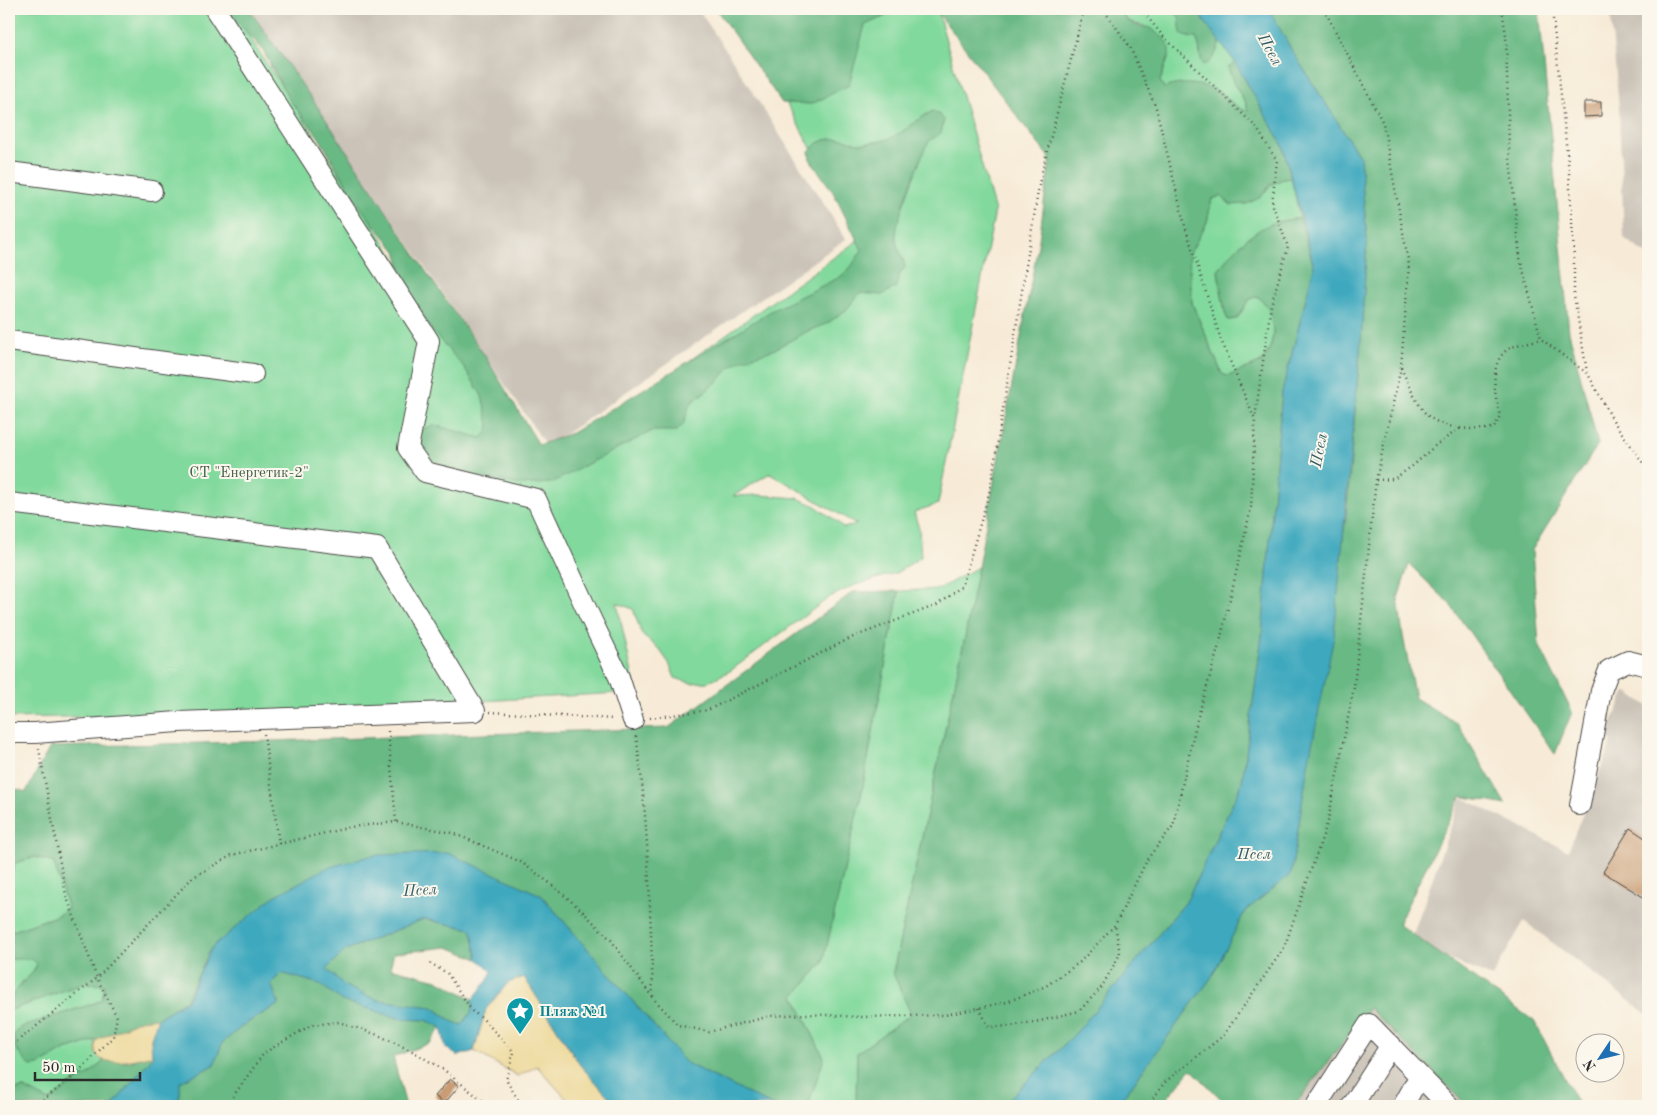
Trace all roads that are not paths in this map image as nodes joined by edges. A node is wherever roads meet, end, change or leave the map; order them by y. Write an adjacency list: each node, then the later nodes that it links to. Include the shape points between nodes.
1 (215, 9): 8 (lane, via 429,341 408,448 425,472 536,499 619,677)
2 (9, 172): 3 (lane)
3 (152, 191)
4 (9, 341): 5 (lane)
5 (253, 374)
6 (9, 503): 9 (lane, via 377,548 475,711 178,722)
7 (1648, 666): 10 (lane, via 1628,660 1609,670 1601,691)
8 (633, 720)
9 (9, 733)
10 (1580, 805)
11 (1391, 1045): 12 (lane); 13 (lane, via 1369,1024); 14 (lane)
12 (1419, 1077): 15 (lane); 16 (lane)
13 (1316, 1106)
14 (1352, 1106)
15 (1403, 1106)
16 (1450, 1106)

